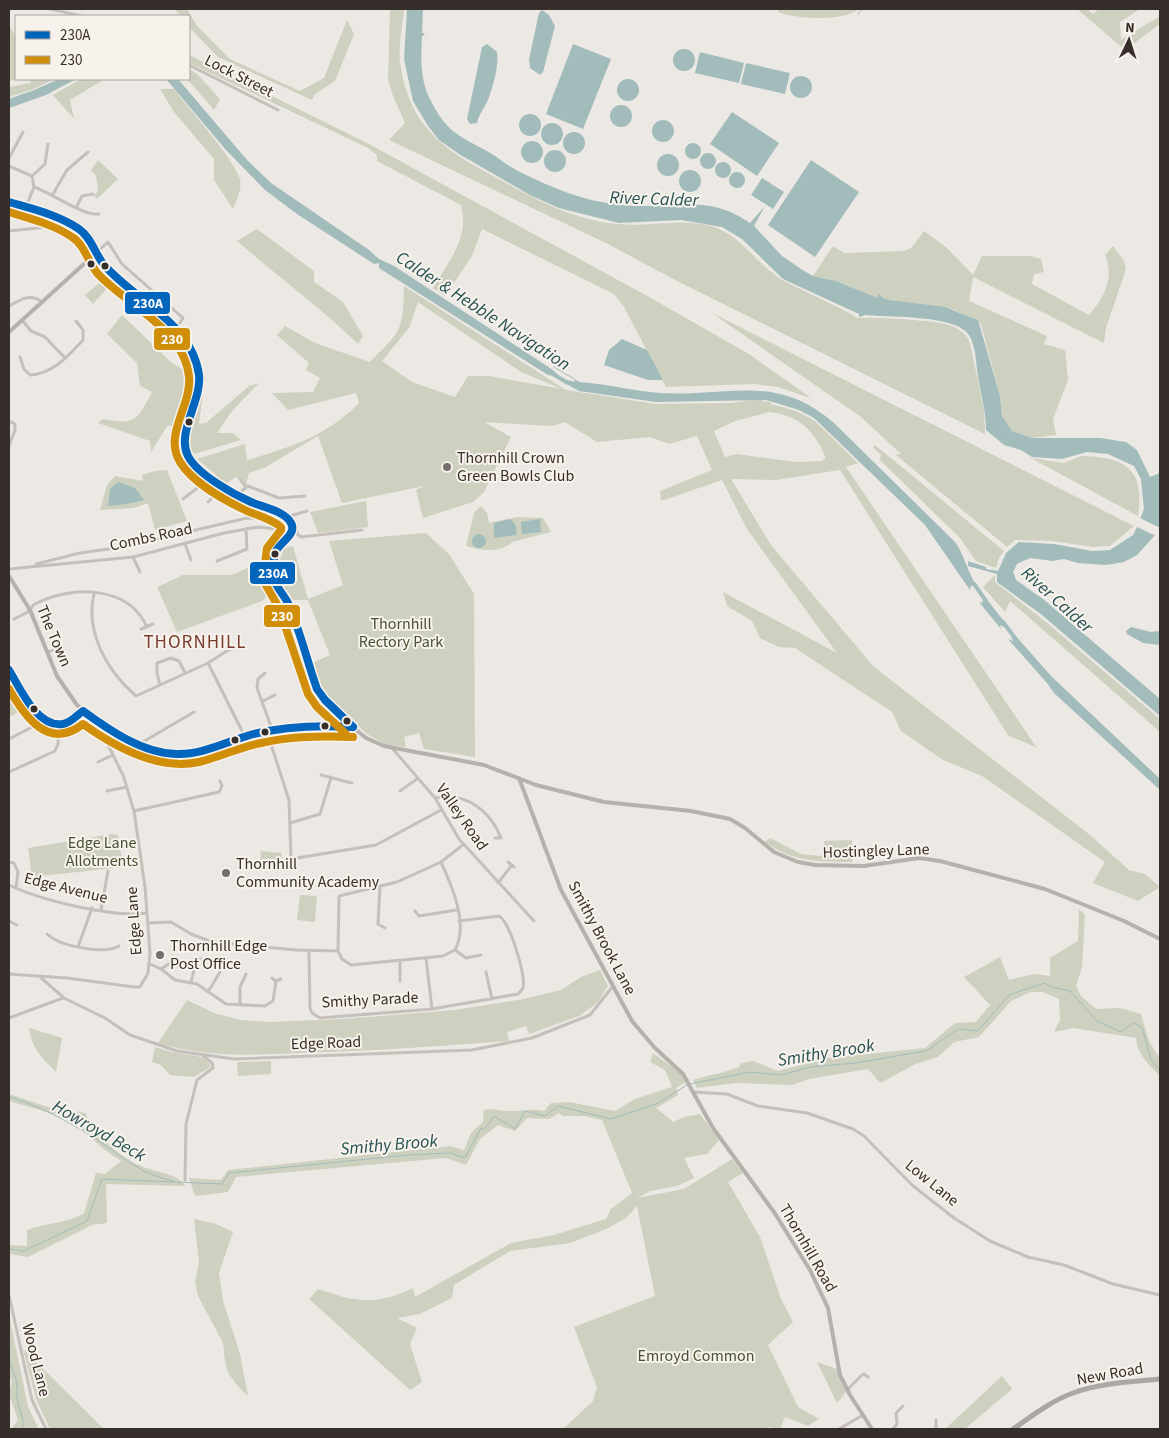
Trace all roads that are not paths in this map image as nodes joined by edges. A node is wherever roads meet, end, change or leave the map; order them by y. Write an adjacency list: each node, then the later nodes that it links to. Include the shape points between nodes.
1 (50, 9): 2 (street)
2 (77, 15)
3 (190, 66): 4 (street, Lock Street)
4 (278, 110)
5 (23, 132): 8 (street)
6 (48, 144): 10 (street, via 46,162)
7 (88, 152): 12 (street, via 67,170)
8 (9, 158)
9 (9, 166): 10 (street)
10 (32, 176): 11 (street)
11 (34, 187): 12 (street); 15 (street)
12 (53, 194): 16 (street)
13 (93, 194): 16 (street, via 82,196)
14 (9, 202): 15 (main road)
15 (26, 208): 19 (main road, via 78,228)
16 (76, 208): 17 (street)
17 (99, 214)
18 (9, 231): 19 (street, via 47,227)
19 (88, 238): 20 (main road)
20 (96, 253): 21 (main road); 27 (main road, via 116,276); 27 (street, via 108,242 122,264 183,318)
21 (41, 302): 22 (street, via 28,297); 23 (main road)
22 (9, 306)
23 (22, 319): 28 (main road); 30 (street)
24 (76, 321): 26 (street)
25 (84, 322): 26 (street)
26 (80, 326): 30 (street, via 85,333 83,340)
27 (176, 329): 34 (main road, via 195,354 200,377 196,405 185,440 187,454)
28 (10, 330)
29 (20, 358): 30 (street, via 30,375 42,374)
30 (65, 358)
31 (9, 421): 32 (street, via 15,424)
32 (9, 446)
33 (240, 479): 36 (street)
34 (219, 482): 35 (main road); 39 (street, via 208,478)
35 (224, 485): 37 (main road); 40 (street)
36 (246, 486): 37 (street); 38 (street, via 279,498)
37 (238, 494): 42 (main road)
38 (304, 496)
39 (183, 499)
40 (208, 502)
41 (307, 511): 42 (street)
42 (289, 517): 45 (street, via 296,524 296,534 301,537); 47 (main road, via 291,534)
43 (268, 519): 51 (street, via 257,515)
44 (246, 529): 46 (street, Combs Road); 47 (street, Combs Road, via 275,528); 50 (street, via 247,549)
45 (362, 530)
46 (185, 544): 48 (street, Combs Road); 49 (street)
47 (276, 551): 71 (main road, Hostingley Lane, via 273,577 288,604 317,689)
48 (133, 557): 51 (street, Combs Road); 53 (street)
49 (191, 560)
50 (218, 562)
51 (29, 566): 52 (street, Combs Road)
52 (9, 569)
53 (140, 572)
54 (9, 576): 56 (main road, The Town)
55 (94, 594): 56 (street, via 75,591 37,603); 59 (street, via 122,599 134,607); 68 (street, via 91,606 96,635 101,654 112,669 136,696)
56 (30, 610): 57 (street); 63 (main road, The Town)
57 (14, 619)
58 (153, 624): 59 (street)
59 (147, 627): 60 (street)
60 (141, 629)
61 (63, 647): 63 (street)
62 (238, 648): 64 (street, via 230,649)
63 (48, 652): 72 (main road, The Town, via 57,676)
64 (208, 663): 66 (street); 83 (street)
65 (9, 670): 74 (main road)
66 (185, 673): 68 (street); 68 (street, via 179,661 171,658 157,663)
67 (265, 673): 70 (street, via 258,679 257,688)
68 (160, 684)
69 (275, 695): 70 (street)
70 (263, 701): 81 (street)
71 (335, 710): 77 (main road); 78 (main road, Hostingley Lane)
72 (83, 711): 75 (main road, The Town); 76 (main road)
73 (194, 712): 85 (street)
74 (43, 717): 76 (main road); 84 (street)
75 (97, 722): 79 (main road, The Town); 82 (street, Edge Lane)
76 (59, 724): 89 (street, via 55,751)
77 (321, 726): 78 (main road, The Town); 81 (main road, The Town)
78 (354, 728): 86 (main road, Hostingley Lane, via 366,738)
79 (110, 730): 82 (street); 85 (main road, The Town)
80 (267, 732): 81 (main road, The Town); 83 (main road, The Town); 102 (street, via 289,800)
81 (273, 732)
82 (104, 737): 87 (street, Edge Lane)
83 (245, 737): 85 (main road, The Town, via 186,755 167,754)
84 (9, 739)
85 (140, 744)
86 (392, 748): 92 (street, Valley Road); 93 (main road, Hostingley Lane, via 446,756)
87 (113, 755): 88 (street); 96 (street, Edge Lane)
88 (98, 762)
89 (9, 772)
90 (321, 775): 91 (street)
91 (331, 778): 95 (street); 102 (street, via 320,814)
92 (417, 778): 98 (street); 99 (street, Valley Road)
93 (519, 778): 125 (main road, Hostingley Lane, via 604,802 691,810 730,819 774,852 798,862 864,866 919,858 940,861 1044,889); 148 (main road, Smithy Brook Lane, via 561,890)
94 (220, 781): 101 (street, via 219,792)
95 (352, 783)
96 (127, 787): 97 (street); 101 (street, Edge Lane)
97 (107, 791)
98 (400, 791)
99 (435, 798): 100 (street, Valley Road); 103 (street, via 453,796 476,805 487,813 501,838)
100 (441, 810): 102 (street, via 376,845 291,859); 104 (street, Valley Road)
101 (134, 811): 117 (street, Edge Lane)
102 (290, 823)
103 (495, 838)
104 (464, 844): 106 (street); 109 (street, Valley Road)
105 (9, 862): 112 (street, via 14,863 18,872)
106 (441, 862): 111 (street); 115 (street, via 455,894)
107 (508, 862): 109 (street, via 513,866)
108 (108, 871): 114 (street)
109 (498, 882): 120 (street, Valley Road)
110 (9, 885): 112 (street, Edge Avenue)
111 (380, 887): 123 (street, via 378,924); 130 (street, via 339,896)
112 (16, 889): 113 (street, Edge Avenue, via 37,897)
113 (92, 908): 114 (street, Edge Avenue); 127 (street)
114 (101, 910): 117 (street, Edge Avenue, via 120,914)
115 (457, 910): 116 (street, via 420,916 416,916); 119 (street)
116 (415, 911)
117 (147, 913): 121 (street, Edge Lane)
118 (9, 920): 122 (street)
119 (459, 921): 128 (street, via 460,934); 151 (street, Smithy Parade, via 502,918 515,943 523,988 518,994)
120 (534, 921)
121 (149, 923): 129 (street, via 171,922 212,942); 136 (street, Edge Lane)
122 (17, 925)
123 (385, 928)
124 (47, 934): 127 (street)
125 (1160, 939)
126 (119, 946): 127 (street, via 97,951)
127 (78, 947)
128 (455, 950): 131 (street, via 466,958); 133 (street, via 449,955)
129 (309, 951): 130 (street); 153 (street, Smithy Parade, via 310,1008 315,1016 344,1017)
130 (338, 951): 135 (street, via 342,959 351,965)
131 (481, 955)
132 (173, 957): 137 (street, via 173,961)
133 (426, 958): 135 (street); 153 (street)
134 (200, 959): 147 (street)
135 (400, 961): 146 (street)
136 (150, 964): 137 (street); 142 (street, Edge Lane, via 140,987)
137 (161, 968): 147 (street, via 175,980)
138 (220, 972): 149 (street)
139 (486, 972): 151 (street)
140 (9, 974): 142 (street)
141 (246, 974): 152 (street, via 240,987)
142 (40, 977): 150 (street, Edge Road)
143 (272, 978): 145 (street)
144 (281, 979): 145 (street)
145 (276, 981): 152 (street, via 273,1001 266,1006)
146 (400, 981)
147 (191, 982): 149 (street)
148 (614, 985): 155 (street, Edge Road, via 590,1015 532,1038 472,1050 234,1059); 156 (main road, Smithy Brook Lane, via 632,1021 681,1071)
149 (208, 992): 152 (street, via 226,1004)
150 (64, 998): 154 (street); 155 (street, Edge Road, via 130,1035 178,1051)
151 (492, 999): 153 (street, Smithy Parade)
152 (240, 1005)
153 (432, 1009)
154 (9, 1018)
155 (200, 1054): 157 (street, via 209,1059 213,1068 198,1080 186,1124)
156 (693, 1092): 159 (street, Low Lane, via 727,1094 758,1106 807,1113 852,1130 864,1136 912,1185 990,1241 1028,1257 1064,1265 1113,1284); 162 (main road, Thornhill Road, via 713,1128 774,1212 810,1270 828,1308 839,1370)
157 (185, 1180)
158 (9, 1295): 166 (street, Wood Lane, via 32,1400)
159 (1160, 1296)
160 (868, 1378): 162 (street, via 862,1375)
161 (1160, 1379): 171 (highway, New Road, via 1102,1385 1072,1393)
162 (847, 1390): 164 (main road, Thornhill Road)
163 (902, 1406): 169 (street, via 896,1413 897,1424)
164 (863, 1415): 167 (street); 168 (main road, Thornhill Road)
165 (936, 1420): 170 (street)
166 (46, 1429)
167 (838, 1429)
168 (872, 1429)
169 (893, 1429)
170 (936, 1429)
171 (1013, 1429)

